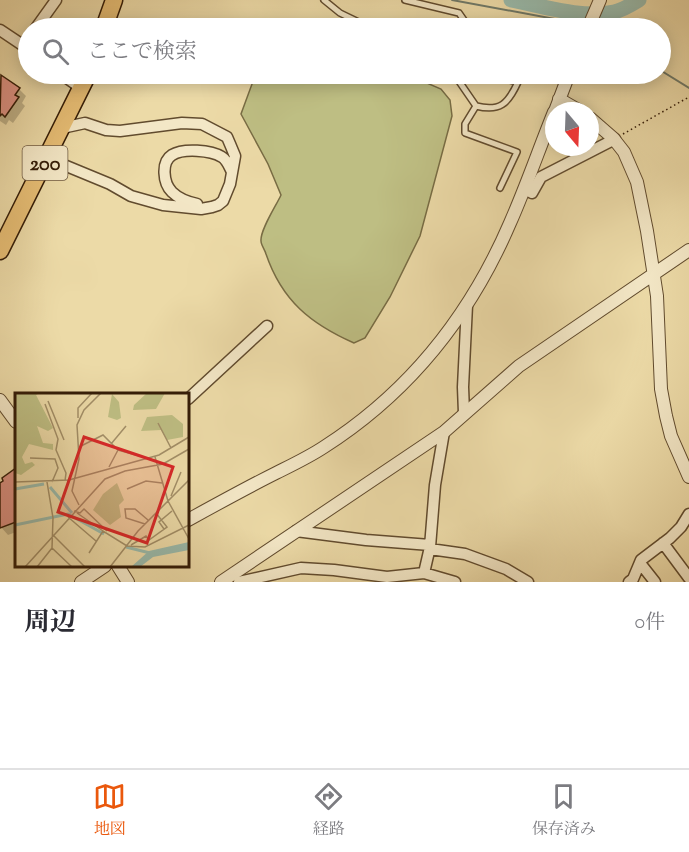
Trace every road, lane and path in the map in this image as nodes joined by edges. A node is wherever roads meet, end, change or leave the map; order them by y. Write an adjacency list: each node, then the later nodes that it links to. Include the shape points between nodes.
1 (56, 0): 6 (street)
2 (114, 0): 7 (highway)
3 (324, 0): 8 (lane)
4 (405, 0): 9 (lane, via 459,13)
5 (599, 2): 10 (street)
6 (43, 18)
7 (108, 18)
8 (350, 18)
9 (462, 18)
10 (592, 18)
11 (0, 30): 12 (street)
12 (18, 40)
13 (83, 84): 21 (highway, 200)
14 (461, 84): 19 (lane)
15 (517, 84): 19 (lane, via 511,98 501,105)
16 (565, 84): 18 (street)
17 (689, 97): 23 (path)
18 (558, 102)
19 (476, 106): 26 (lane, via 465,124 465,133 517,152)
20 (599, 126): 23 (street)
21 (62, 128): 24 (highway, 200); 25 (street, via 85,123 120,131 202,124 226,137 235,156)
22 (545, 136): 27 (street)
23 (615, 139): 27 (street, via 541,177 532,193); 32 (street, via 637,182)
24 (47, 158): 28 (street, via 110,183 131,196 163,205); 29 (highway, 200)
25 (232, 172): 28 (street, via 223,201); 28 (street, via 226,160 211,153 181,151 167,159 164,174 171,192)
26 (500, 188)
27 (524, 189): 33 (street)
28 (208, 208)
29 (6, 226): 31 (highway, 200)
30 (689, 250): 32 (street)
31 (0, 251)
32 (654, 274): 37 (street, via 519,366); 40 (street, via 666,416)
33 (467, 305): 37 (street); 42 (street, via 440,344 374,410 323,447)
34 (267, 326): 35 (street)
35 (189, 398)
36 (0, 400): 38 (street)
37 (464, 413): 39 (street)
38 (15, 421)
39 (444, 432): 43 (street); 45 (street)
40 (689, 477)
41 (689, 514): 44 (street)
42 (189, 519)
43 (296, 531): 45 (street); 53 (street)
44 (663, 543): 46 (street); 50 (street)
45 (430, 547): 49 (street); 56 (street, via 506,568)
46 (640, 563): 57 (street); 58 (street)
47 (104, 567): 51 (street)
48 (119, 567): 52 (street)
49 (424, 573): 54 (street, via 387,577 301,568); 55 (street)
50 (689, 578)
51 (81, 582)
52 (128, 582)
53 (220, 582)
54 (239, 582)
55 (455, 582)
56 (528, 582)
57 (629, 582)
58 (655, 582)

